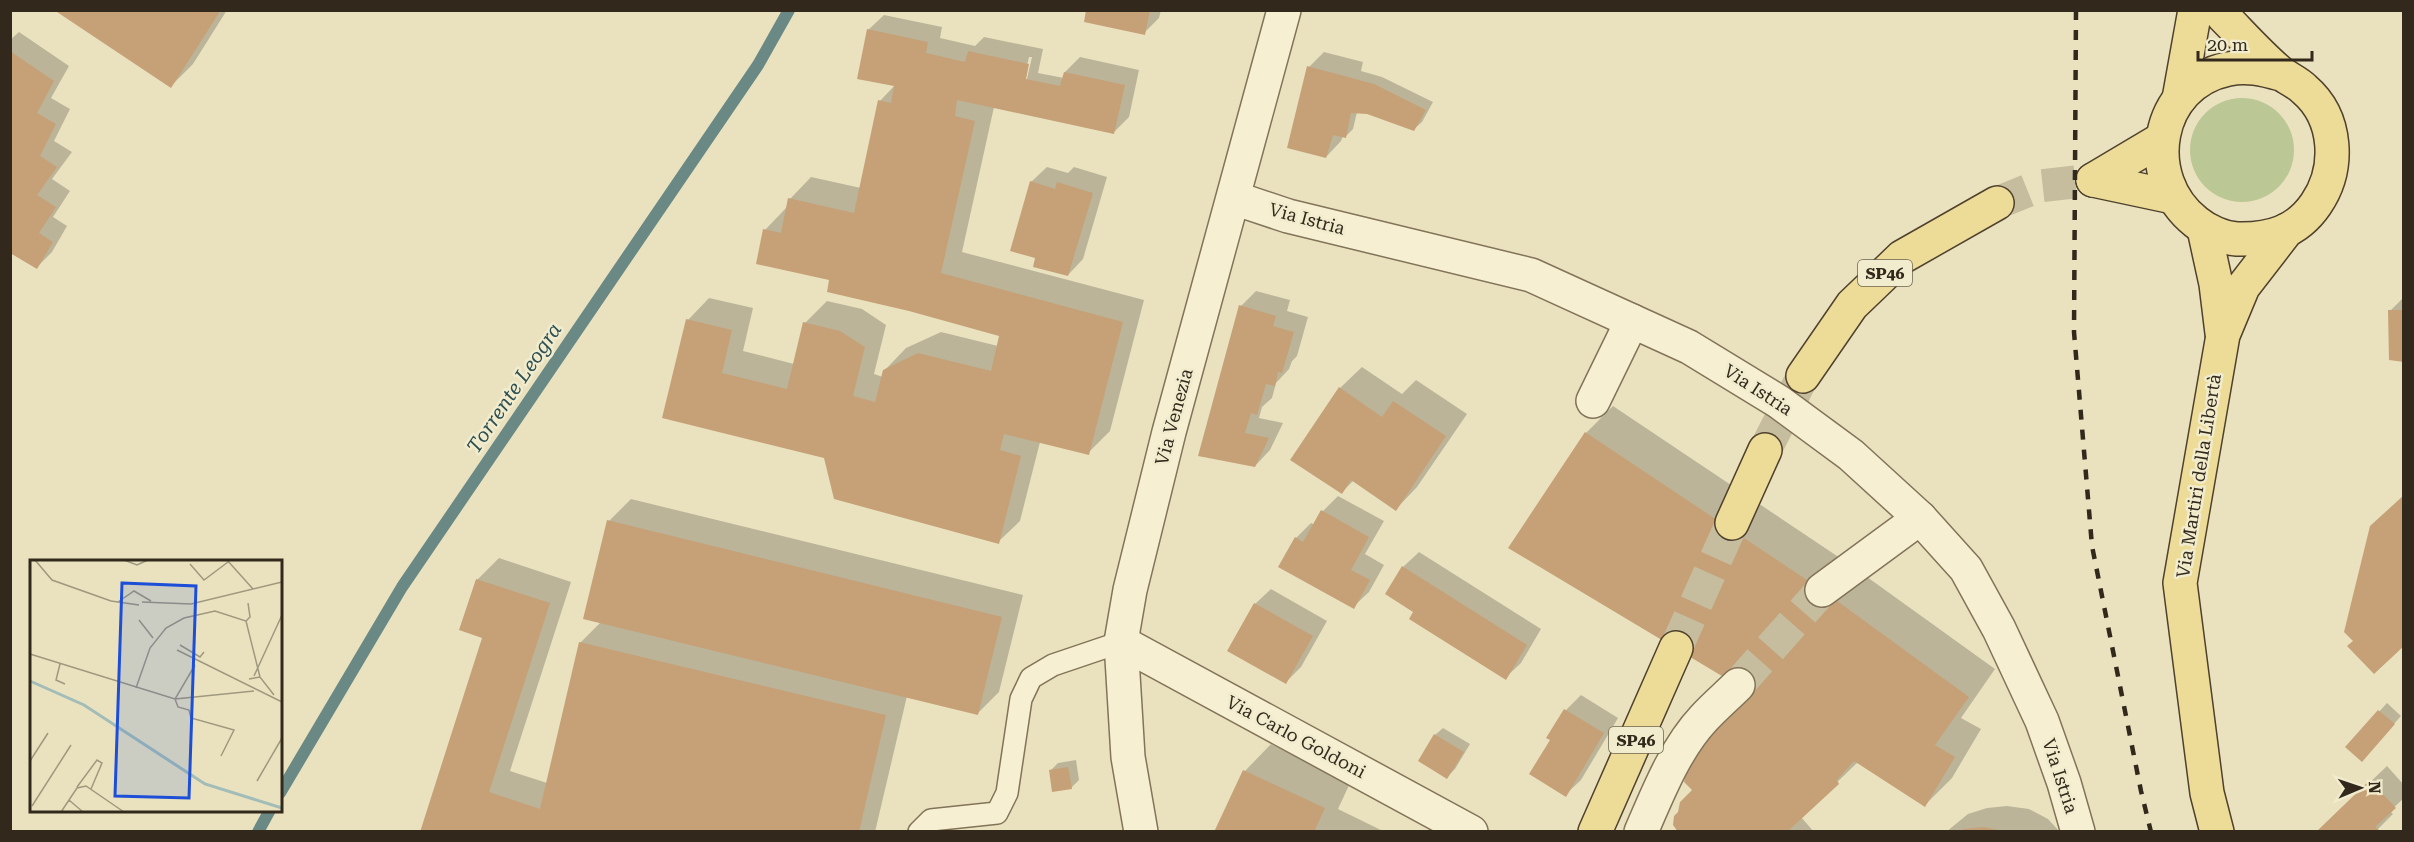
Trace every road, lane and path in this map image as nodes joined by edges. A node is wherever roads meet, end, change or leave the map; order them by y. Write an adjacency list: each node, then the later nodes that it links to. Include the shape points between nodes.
1 (1284, 10): 8 (street, Via Venezia)
2 (2195, 10): 5 (main road)
3 (2221, 10): 4 (main road)
4 (2282, 74): 5 (main road, via 2254,67 2227,69 2200,80); 11 (main road, via 2305,89 2322,111 2332,136 2333,164 2325,191 2309,213)
5 (2179, 99): 6 (main road)
6 (2162, 139): 7 (main road, via 2162,169); 7 (main road, via 2093,180)
7 (2173, 197): 10 (main road)
8 (1234, 198): 12 (street, Via Istria, via 1288,216 1531,274); 20 (street, Via Venezia, via 1169,432)
9 (1997, 202): 14 (main road, SP46, via 1902,257 1852,305)
10 (2204, 229): 11 (main road, via 2231,238 2260,239); 13 (main road, Via Martiri della Libertà)
11 (2287, 230): 13 (main road, Via Martiri della Libertà, via 2243,287)
12 (1632, 321): 15 (street); 17 (street, Via Istria, via 1689,347 1779,402 1851,455)
13 (2223, 335): 29 (main road, Via Martiri della Libertà, via 2180,583 2207,793)
14 (1803, 376)
15 (1593, 401)
16 (1765, 450): 18 (main road)
17 (1920, 518): 19 (street); 28 (street, Via Istria, via 1966,569 1999,629 2042,721)
18 (1732, 523)
19 (1822, 590)
20 (1121, 642): 23 (lane, via 1053,665 1031,678 1022,699 1007,793 997,813 932,820); 24 (street, Via Venezia, via 1128,757); 25 (street, Via Carlo Goldoni)
21 (1676, 648): 26 (main road, SP46)
22 (1738, 685): 27 (street, via 1689,736)
23 (919, 831)
24 (1141, 831)
25 (1471, 831)
26 (1595, 831)
27 (1641, 831)
28 (2078, 831)
29 (2217, 831)

